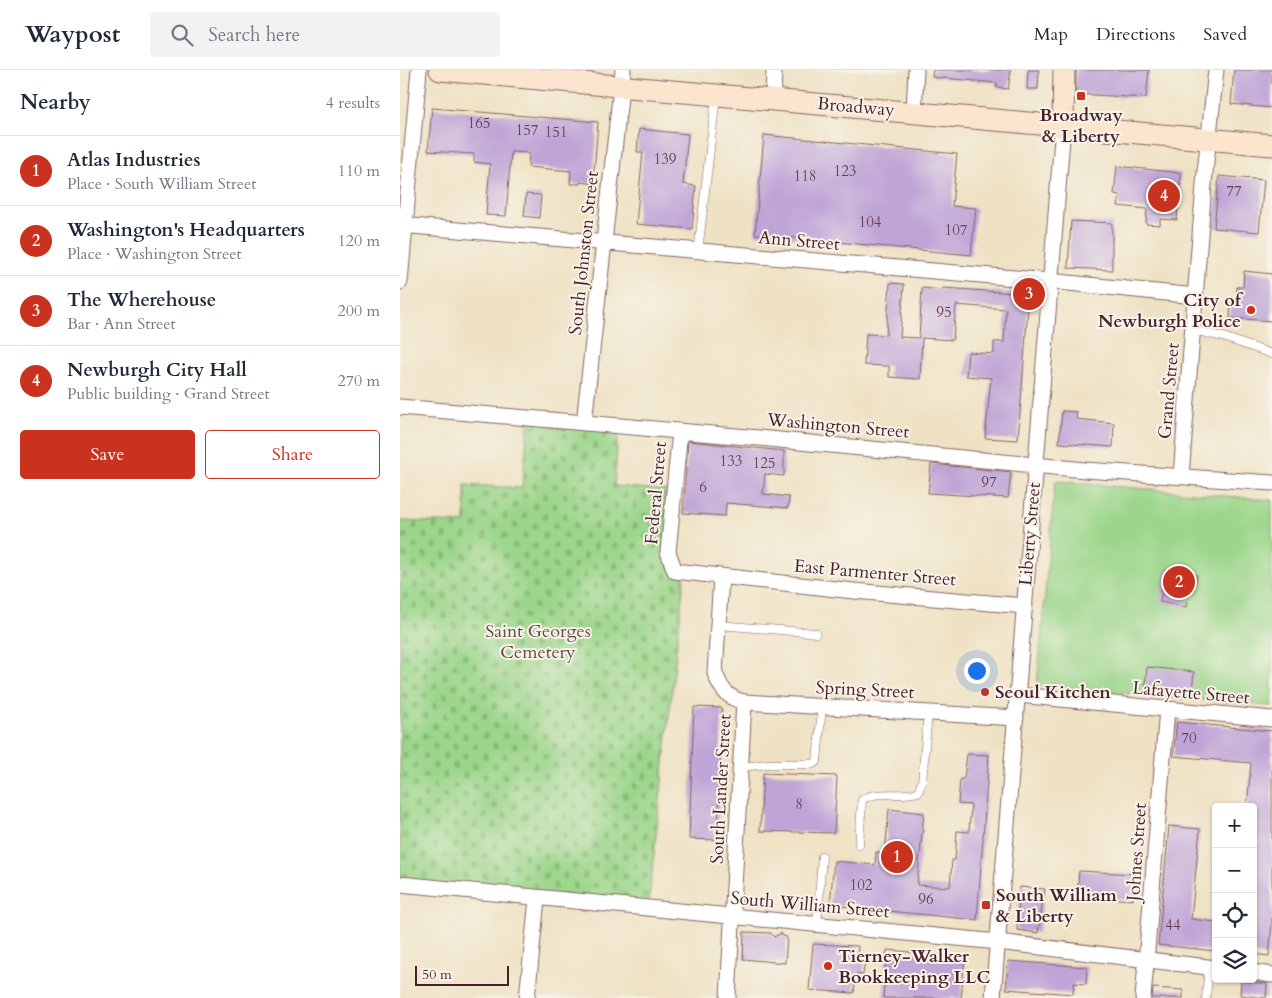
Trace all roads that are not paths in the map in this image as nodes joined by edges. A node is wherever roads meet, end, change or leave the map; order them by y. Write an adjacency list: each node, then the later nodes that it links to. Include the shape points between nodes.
1 (419, 70): 15 (street)
2 (440, 70): 7 (street, Broadway)
3 (774, 70): 10 (street)
4 (916, 70): 11 (street)
5 (1064, 70): 12 (street, Liberty Street)
6 (1216, 70): 13 (street, Grand Street)
7 (479, 72): 8 (street, Broadway)
8 (622, 78): 9 (street, Broadway); 16 (street, South Johnston Street)
9 (717, 95): 10 (street, Broadway); 17 (lane)
10 (773, 100): 11 (street, Broadway)
11 (914, 113): 12 (street, Broadway)
12 (1063, 126): 13 (street, Broadway); 18 (street, Liberty Street)
13 (1208, 140): 14 (street, Broadway); 20 (street, Grand Street)
14 (1272, 145)
15 (403, 225): 16 (street, Ann Street); 19 (street)
16 (603, 244): 17 (street, Ann Street); 24 (street, South Johnston Street)
17 (698, 252): 18 (street, Ann Street)
18 (1049, 281): 20 (street, Ann Street); 26 (street, Liberty Street)
19 (400, 282)
20 (1195, 296): 21 (street, Grand Street)
21 (1193, 330): 22 (lane); 27 (street, Grand Street)
22 (1272, 354)
23 (400, 407): 24 (street, Washington Street)
24 (584, 423): 25 (street, Washington Street)
25 (680, 431): 26 (street, Washington Street); 29 (street, Federal Street, via 668,552 675,571)
26 (1036, 464): 27 (street, Washington Street); 30 (street, Liberty Street)
27 (1181, 476): 28 (street, Washington Street)
28 (1272, 483)
29 (721, 577): 30 (street, East Parmenter Street); 31 (street)
30 (1025, 606): 33 (street, Liberty Street)
31 (718, 626): 32 (lane); 34 (street, Spring Street, via 716,673 720,685 730,698)
32 (816, 633)
33 (1018, 695): 36 (street, Lafayette Street); 38 (street, Liberty Street)
34 (744, 702): 35 (street, Spring Street); 40 (street, South Lander Street)
35 (822, 706): 37 (street, Spring Street); 40 (lane, via 817,762)
36 (1167, 709): 39 (street, Lafayette Street); 48 (street, Johnes Street)
37 (928, 713): 38 (street, Spring Street); 41 (lane, via 922,782 918,792 906,796 870,794 862,800)
38 (1016, 718): 47 (street, Liberty Street)
39 (1272, 719)
40 (741, 767): 45 (street, South Lander Street)
41 (859, 845)
42 (822, 856): 46 (lane)
43 (400, 884): 44 (street, South William Street)
44 (538, 898): 45 (street, South William Street); 52 (street)
45 (734, 917): 46 (street, South William Street); 53 (street, South Lander Street)
46 (817, 925): 47 (street, South William Street)
47 (998, 942): 48 (street, South William Street); 54 (street, Liberty Street)
48 (1147, 960): 49 (street, South William Street); 55 (street, Johnes Street)
49 (1212, 968): 56 (lane)
50 (1257, 973): 51 (street)
51 (1272, 975)
52 (527, 998)
53 (728, 998)
54 (993, 998)
55 (1143, 998)
56 (1206, 998)

